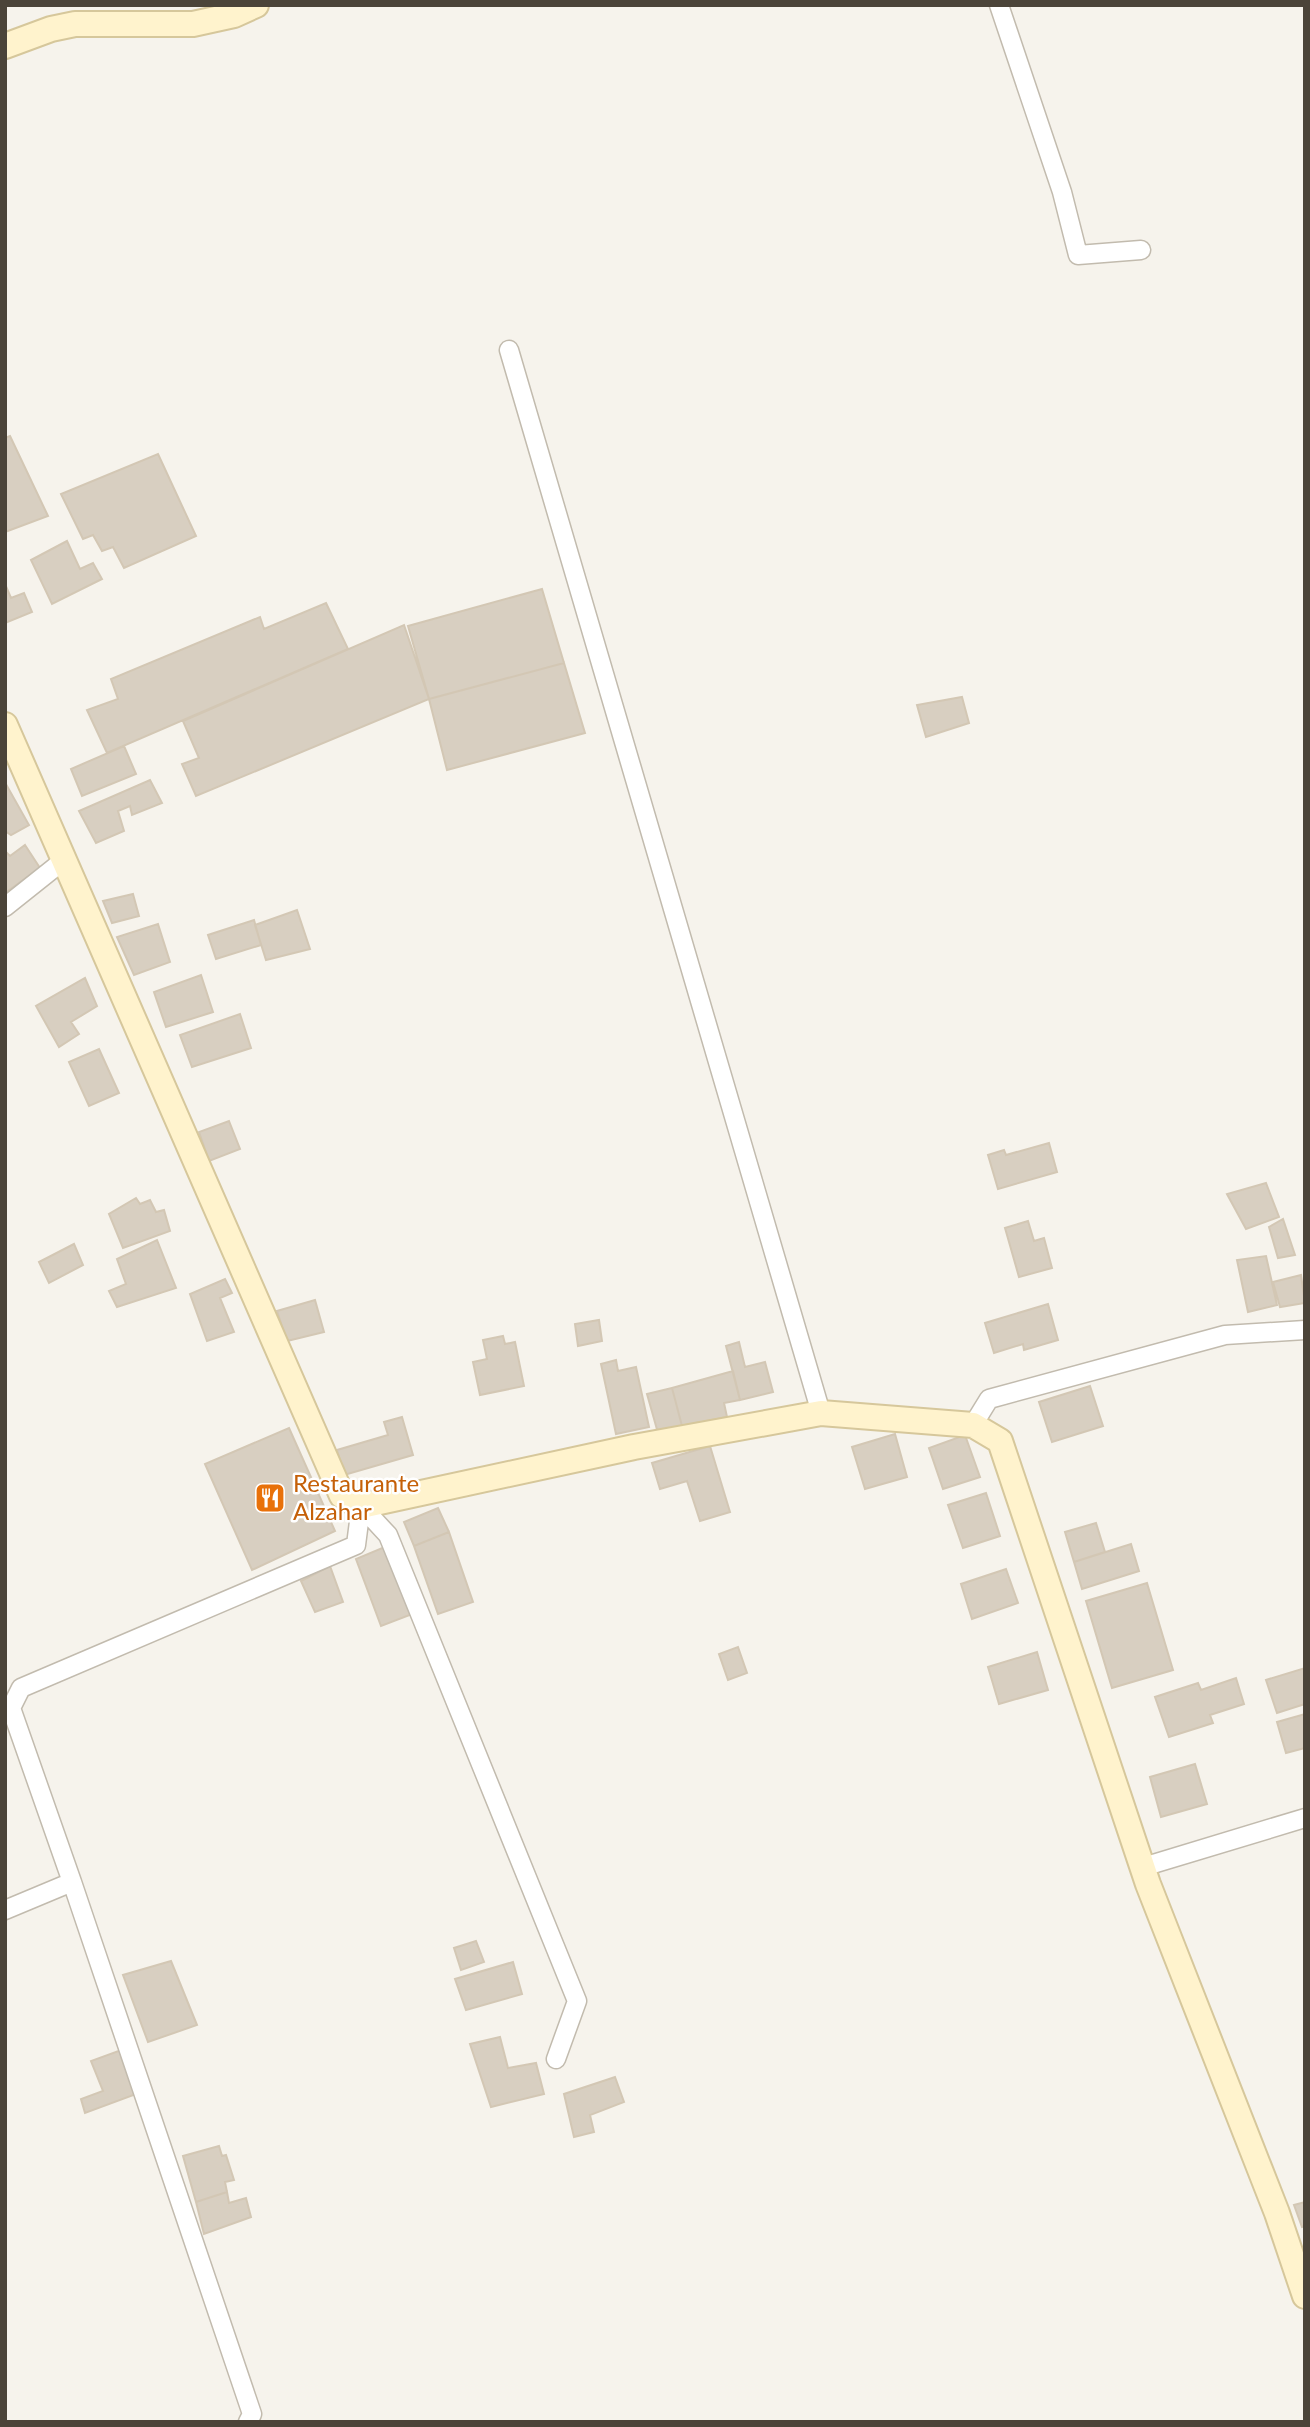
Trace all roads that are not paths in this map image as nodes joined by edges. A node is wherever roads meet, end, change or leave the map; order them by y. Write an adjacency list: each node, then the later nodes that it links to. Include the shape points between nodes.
1 (256, 5): 3 (main road)
2 (999, 5): 5 (street, via 1078,254)
3 (209, 13): 4 (main road, via 175,25 75,24)
4 (5, 46)
5 (1141, 250)
6 (509, 350): 11 (street)
7 (5, 725): 8 (main road)
8 (64, 860): 9 (street); 13 (main road, via 342,1496)
9 (5, 907)
10 (1305, 1330): 12 (street, via 1225,1335 989,1399)
11 (821, 1413): 12 (main road); 13 (main road, via 634,1447)
12 (973, 1425): 15 (main road, via 1000,1441)
13 (361, 1506): 16 (street, via 356,1545 22,1688 11,1708); 18 (street, via 388,1535 577,2001)
14 (1305, 1818): 15 (street)
15 (1143, 1867): 19 (main road)
16 (72, 1882): 17 (street); 20 (street, via 252,2414)
17 (5, 1910)
18 (556, 2059)
19 (1305, 2295)
20 (248, 2422)

